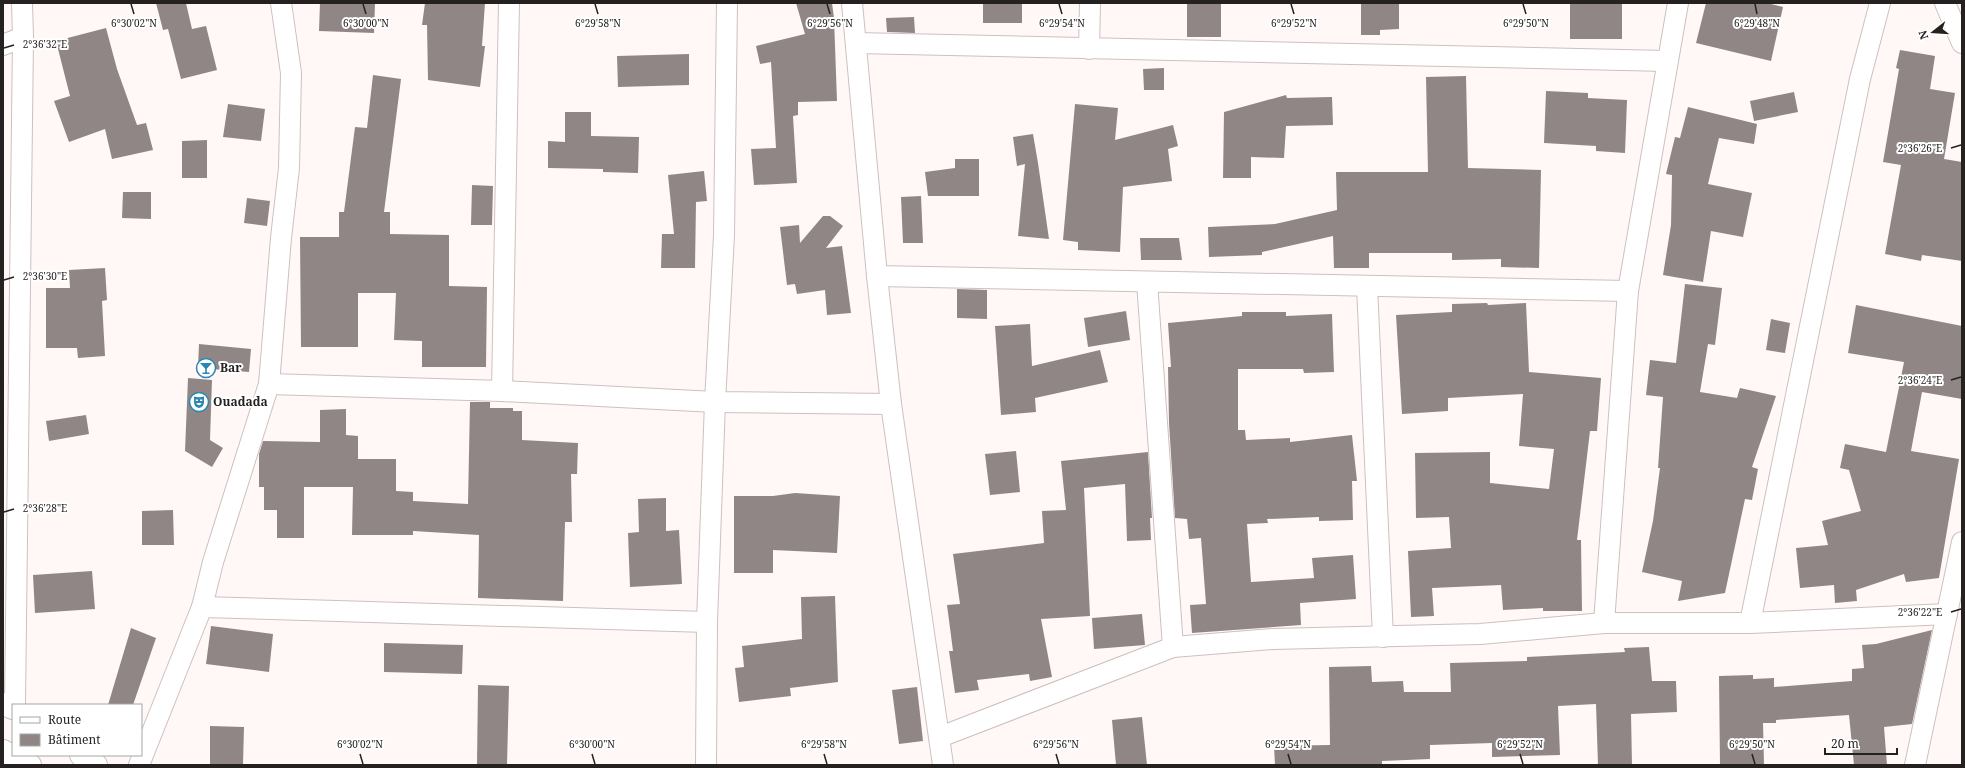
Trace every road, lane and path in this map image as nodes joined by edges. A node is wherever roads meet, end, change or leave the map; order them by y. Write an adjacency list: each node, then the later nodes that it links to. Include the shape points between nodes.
1 (22, 3): 10 (street)
2 (282, 3): 20 (street, via 291,73 289,168)
3 (509, 3): 21 (street)
4 (727, 3): 22 (street, via 724,234)
5 (852, 3): 11 (street)
6 (1090, 3): 14 (street)
7 (1678, 3): 15 (street)
8 (1880, 3): 30 (street, via 1860,79)
9 (1945, 3): 12 (street)
10 (23, 37): 13 (street); 24 (street)
11 (856, 43): 14 (street); 16 (street)
12 (1962, 43)
13 (3, 45)
14 (1089, 49): 15 (street)
15 (1667, 61): 19 (street)
16 (877, 276): 17 (street); 23 (street)
17 (1147, 282): 18 (street); 32 (street)
18 (1367, 286): 19 (street); 31 (street)
19 (1628, 291): 29 (street)
20 (269, 384): 21 (street); 26 (street, via 213,562)
21 (502, 391): 22 (street)
22 (715, 402): 23 (street); 28 (street)
23 (891, 404): 34 (street)
24 (10, 457): 33 (street)
25 (1962, 542): 27 (street)
26 (202, 607): 28 (street); 41 (street)
27 (1947, 614): 30 (street); 44 (street)
28 (708, 622): 42 (street)
29 (1604, 623): 30 (street); 31 (street, via 1480,634)
30 (1750, 623)
31 (1383, 637): 32 (street, via 1273,639)
32 (1174, 647): 34 (street)
33 (15, 704)
34 (940, 737): 43 (street)
35 (3, 751): 36 (street)
36 (12, 756)
37 (13, 756): 39 (street)
38 (82, 756): 40 (street)
39 (30, 765)
40 (96, 765)
41 (139, 765)
42 (706, 765)
43 (943, 765)
44 (1915, 765)

